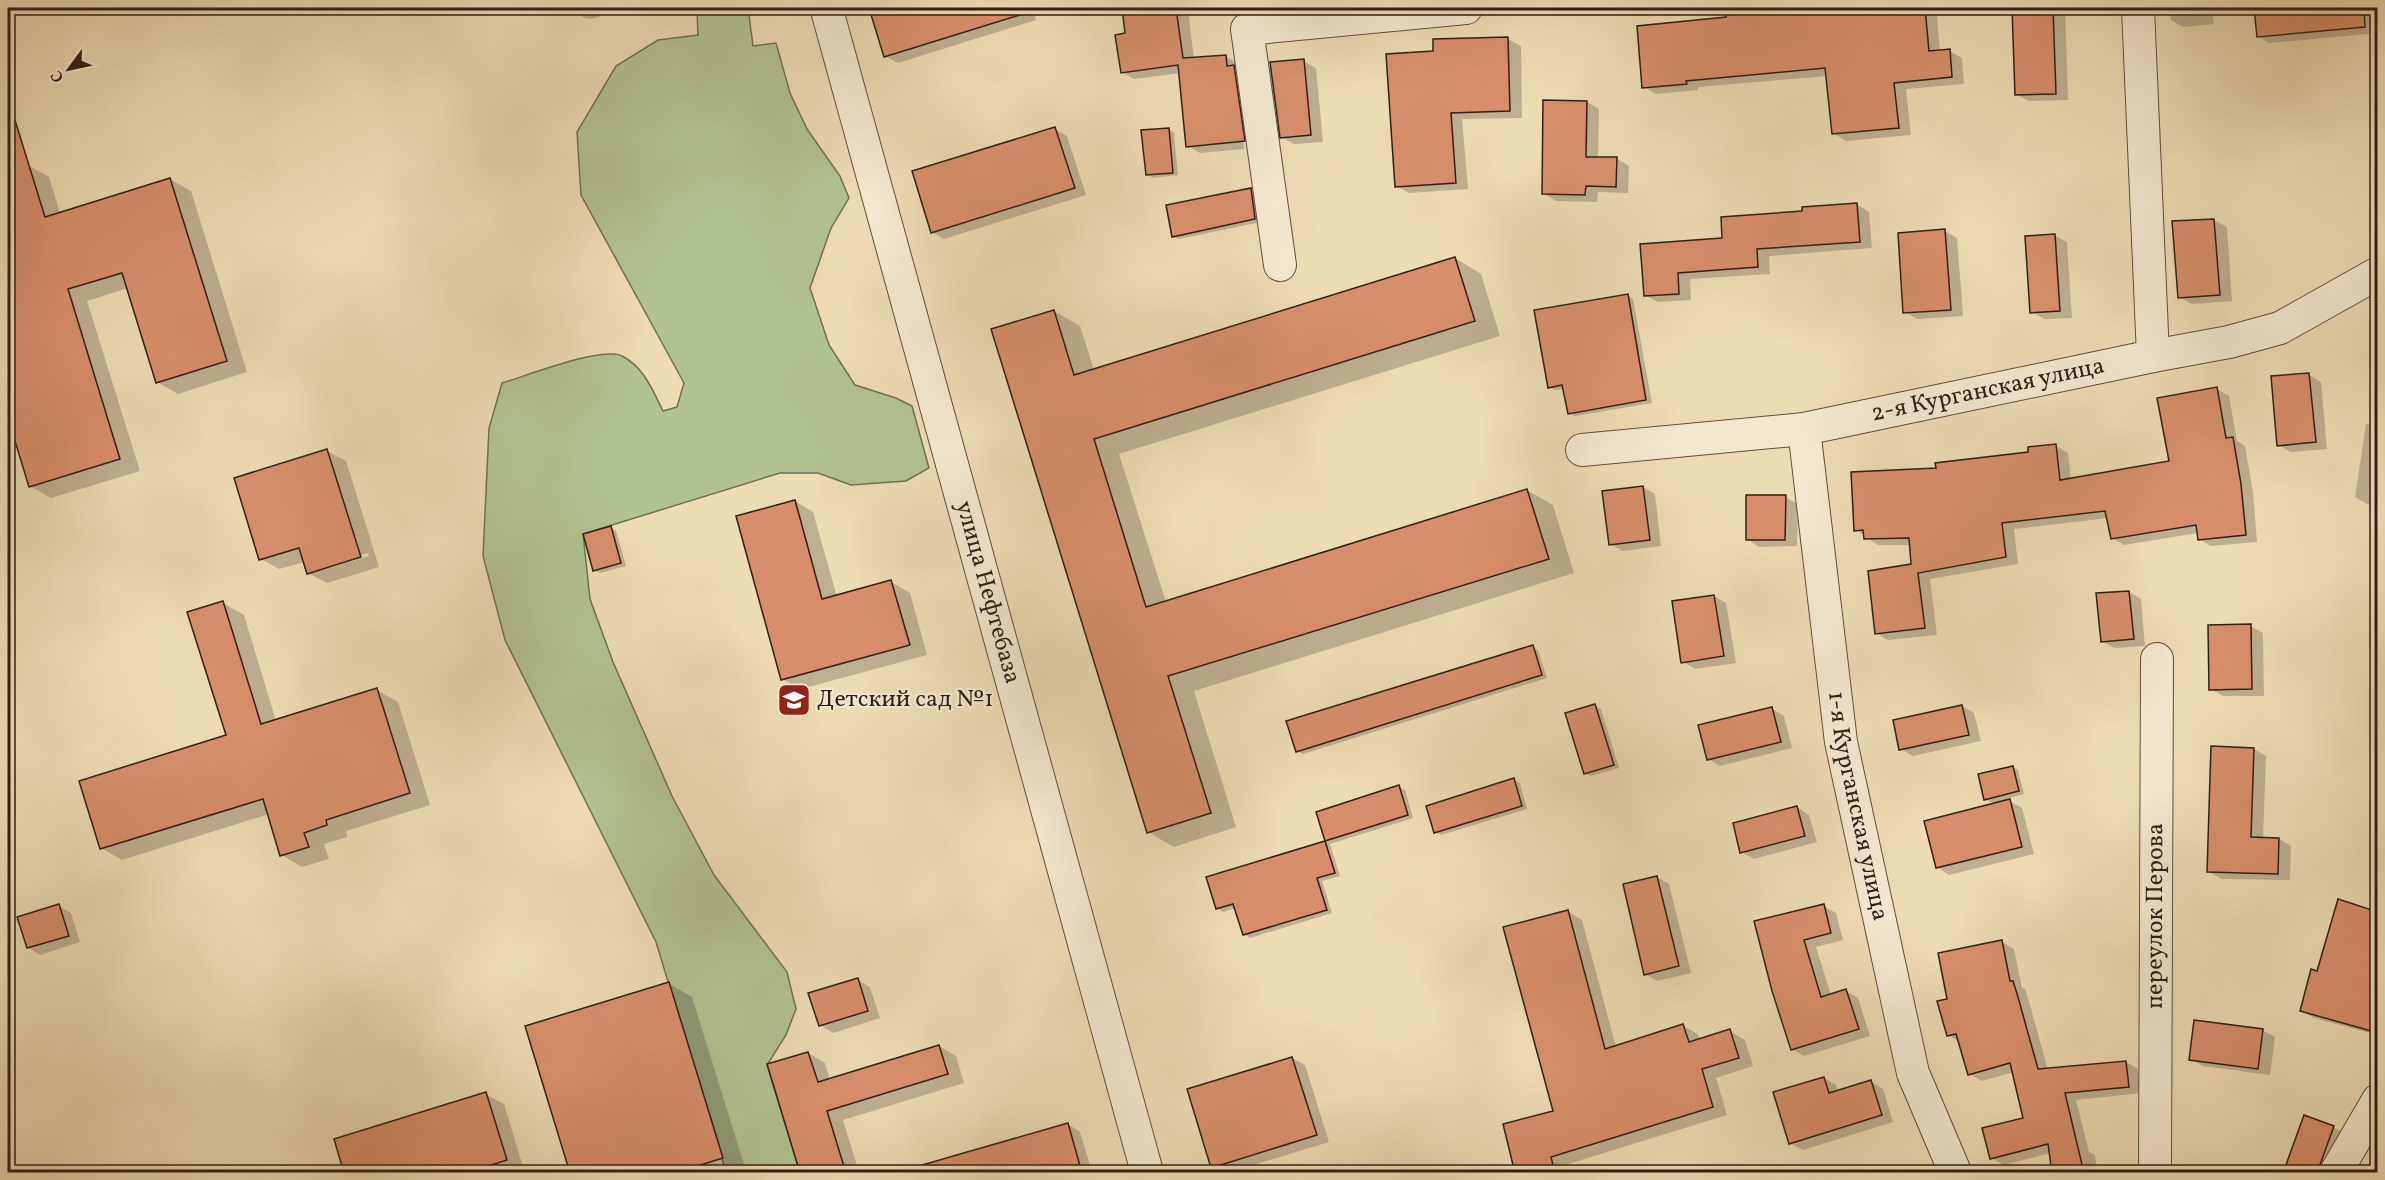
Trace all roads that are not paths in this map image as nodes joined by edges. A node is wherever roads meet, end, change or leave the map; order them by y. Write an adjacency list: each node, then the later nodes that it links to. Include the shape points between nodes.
1 (1466, 8): 4 (street, via 1247,29)
2 (2138, 8): 6 (street)
3 (828, 14): 11 (street, улица Нефтебаза)
4 (1280, 264)
5 (2378, 273): 6 (street, 2-я Курганская улица, via 2280,328)
6 (2153, 356): 7 (street, 2-я Курганская улица)
7 (1804, 429): 8 (street, 2-я Курганская улица); 12 (street, 1-я Курганская улица, via 1841,742 1912,1073)
8 (1582, 450)
9 (2157, 658): 13 (street, переулок Перова)
10 (2378, 1100): 14 (street)
11 (1147, 1173)
12 (1955, 1173)
13 (2155, 1173)
14 (2336, 1173)

